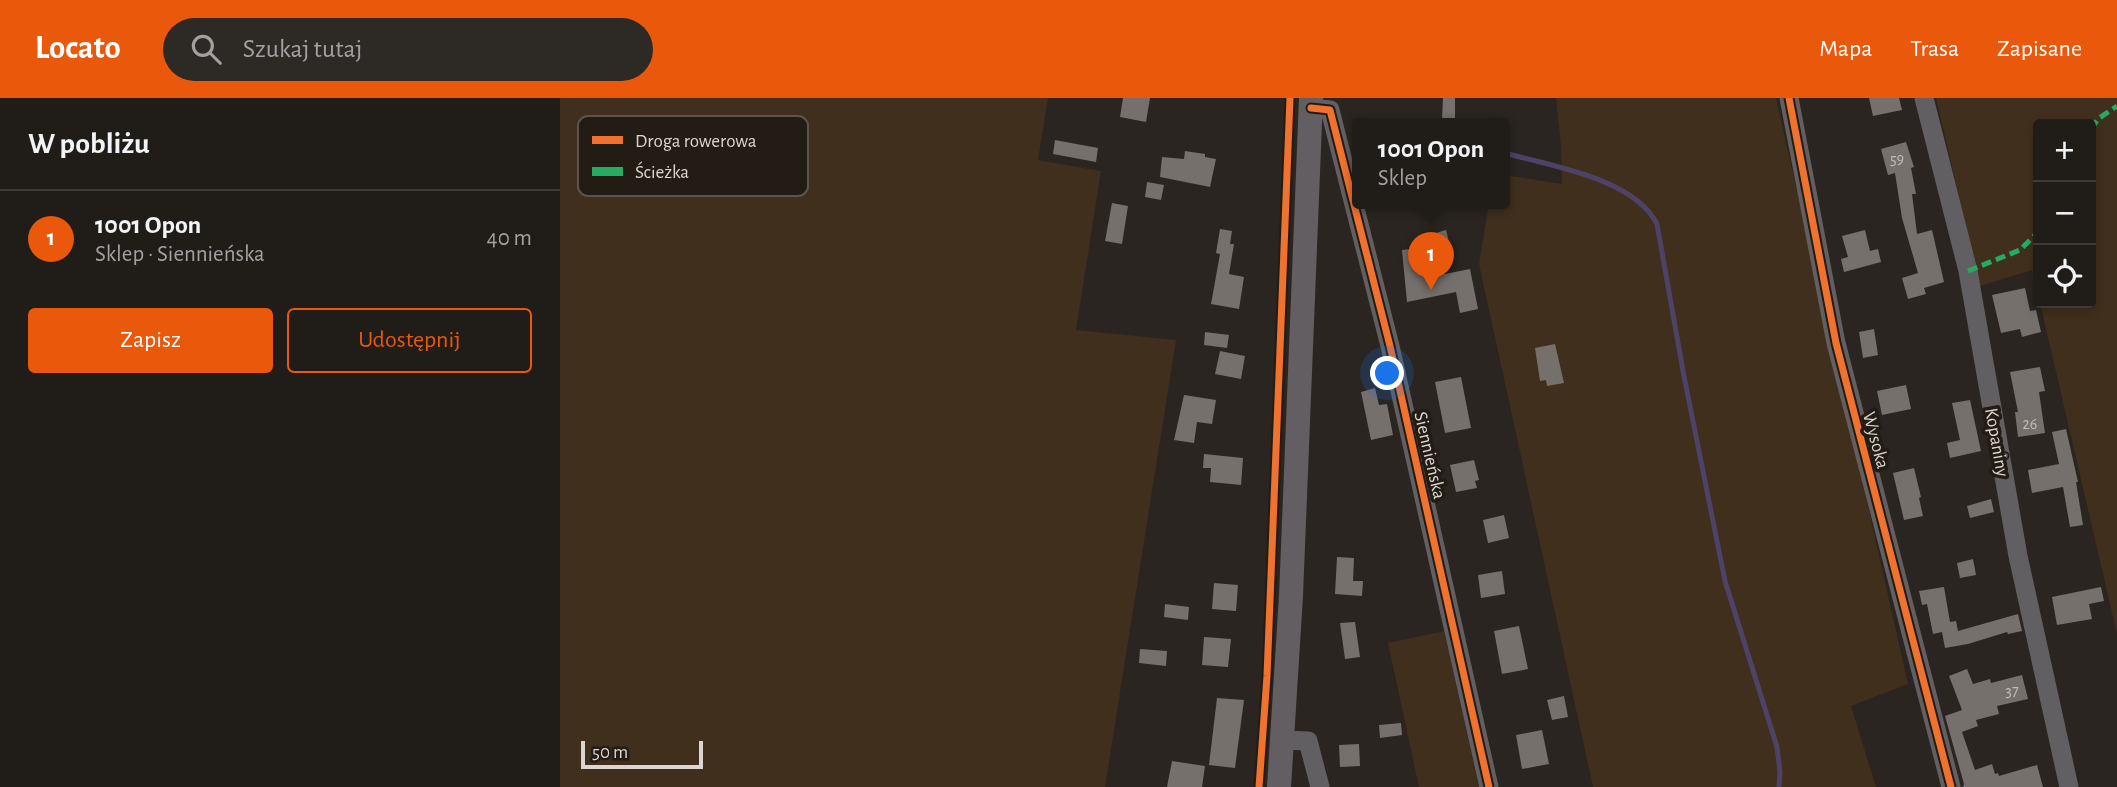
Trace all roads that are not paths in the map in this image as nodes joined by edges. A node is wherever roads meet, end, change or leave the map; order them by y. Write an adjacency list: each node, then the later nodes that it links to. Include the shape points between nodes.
1 (1788, 98): 10 (street, Wysoka, via 1836,344)
2 (1924, 98): 11 (street, Kopaniny, via 1968,271 2018,556)
3 (1311, 103): 4 (street, Siennieńska, via 1330,110); 6 (main road, Siennieńska)
4 (1352, 197)
5 (1355, 209): 9 (street, Siennieńska)
6 (1283, 740): 7 (main road, Siennieńska); 8 (street, via 1308,741)
7 (1279, 787)
8 (1320, 787)
9 (1489, 787)
10 (1951, 787)
11 (2069, 787)

